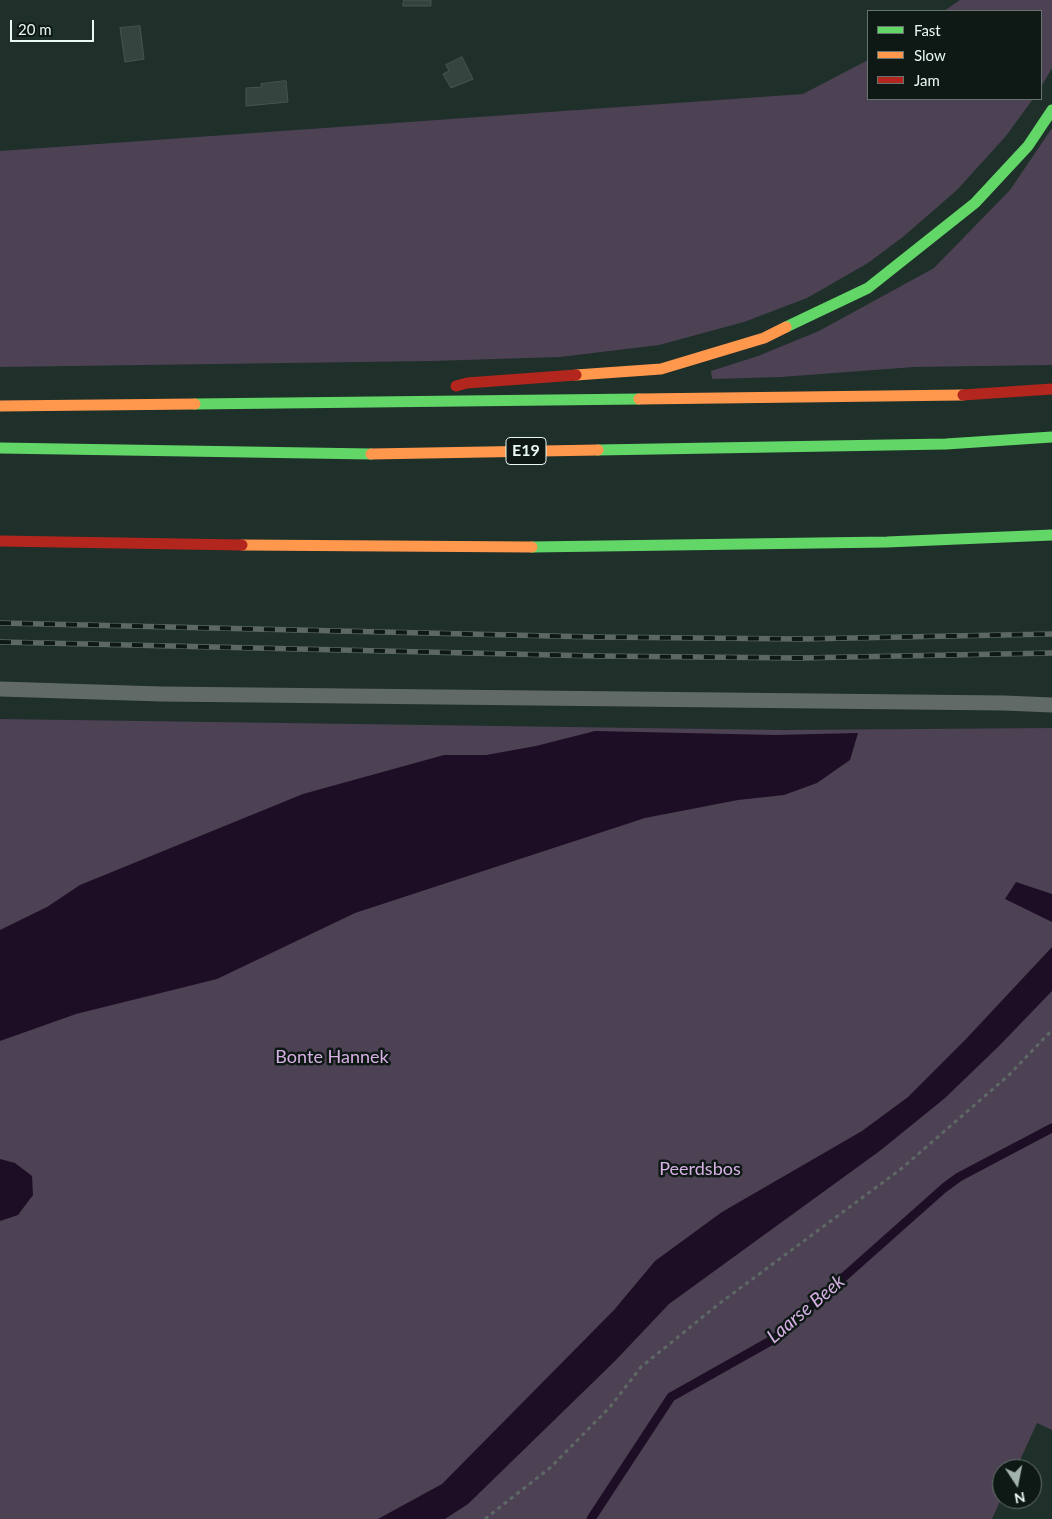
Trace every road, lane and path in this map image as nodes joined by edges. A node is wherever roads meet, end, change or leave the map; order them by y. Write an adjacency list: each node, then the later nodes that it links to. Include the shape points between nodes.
1 (1052, 110): 3 (highway, via 1028,146 975,203 937,234 868,288 764,338 660,370 467,383)
2 (1052, 389): 3 (highway, via 940,396)
3 (407, 401): 4 (highway)
4 (0, 406)
5 (1052, 437): 6 (highway, E19, via 946,444 371,454)
6 (0, 448)
7 (1052, 535): 8 (highway, via 982,540 681,547 376,547)
8 (0, 541)
9 (0, 689): 10 (lane, via 161,694)
10 (1052, 705)
11 (1052, 1030): 12 (path, via 1009,1075 901,1169 720,1303 641,1367 610,1407 551,1466)
12 (485, 1519)

